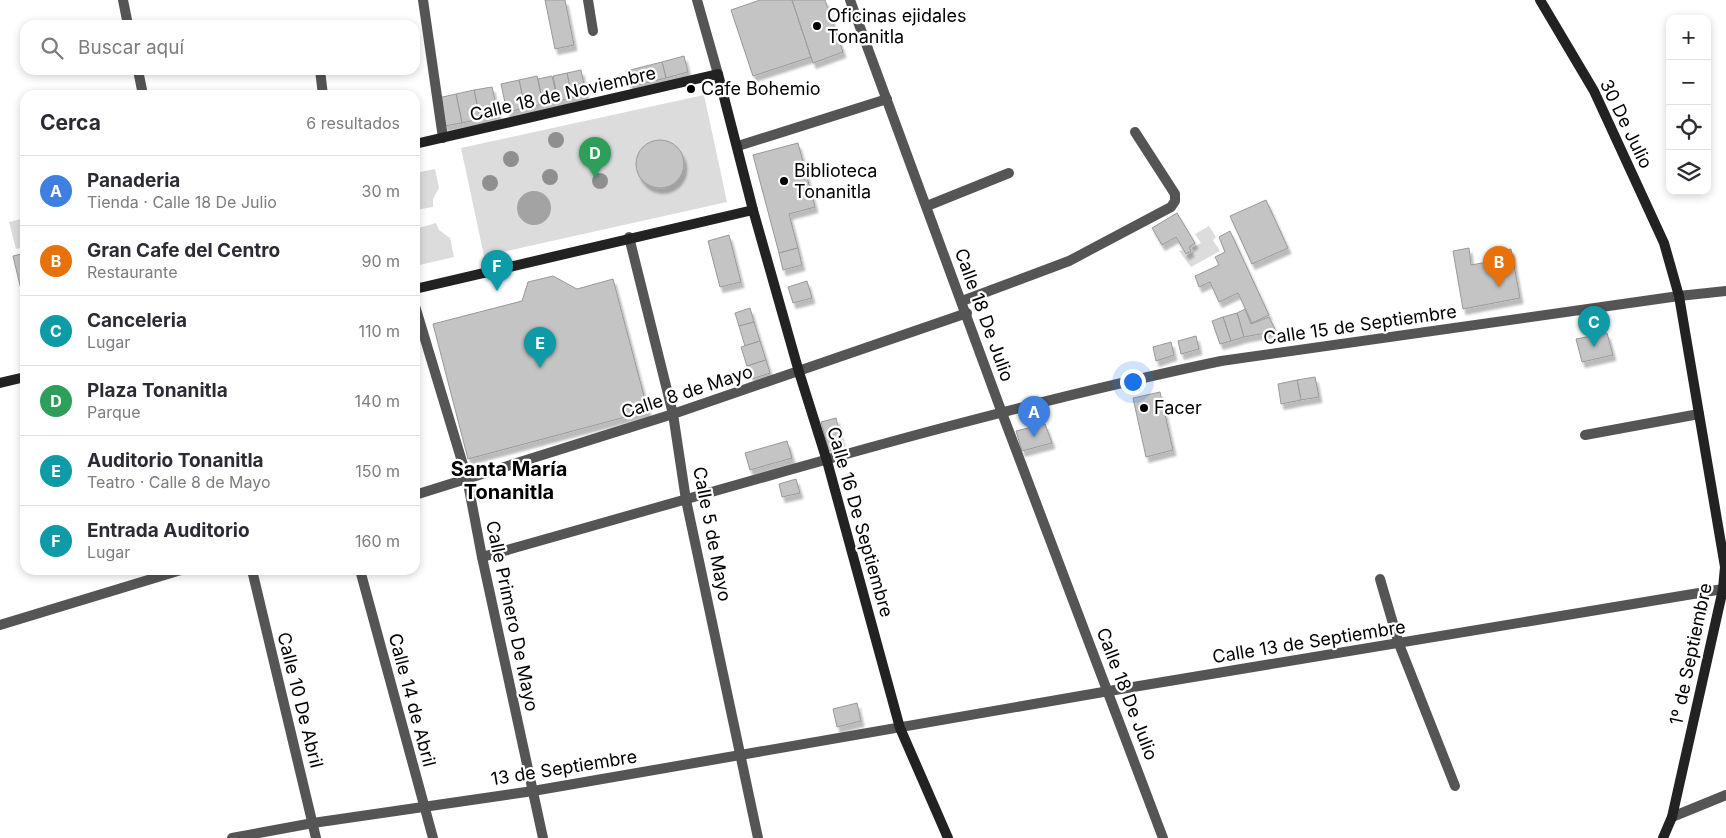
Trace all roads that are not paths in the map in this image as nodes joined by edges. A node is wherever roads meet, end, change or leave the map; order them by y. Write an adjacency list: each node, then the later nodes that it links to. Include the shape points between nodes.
1 (123, 0): 7 (street)
2 (423, 0): 16 (street)
3 (588, 0): 8 (street)
4 (697, 0): 9 (street)
5 (850, 0): 14 (street, Calle 18 De Julio)
6 (1540, 0): 25 (main road, 30 De Julio, via 1594,91 1664,243)
7 (127, 20)
8 (593, 31)
9 (718, 74): 16 (main road, Calle 18 de Noviembre); 18 (main road, Calle 16 De Septiembre)
10 (139, 75): 12 (street)
11 (321, 75): 13 (street)
12 (143, 90)
13 (322, 90)
14 (887, 98): 18 (street); 20 (street, Calle 18 De Julio)
15 (1136, 132): 26 (street, via 1175,194 1171,208 1069,261)
16 (443, 138): 17 (main road, Calle 18 de Noviembre)
17 (420, 143)
18 (738, 146): 21 (main road, Calle 16 De Septiembre)
19 (1009, 173): 20 (street)
20 (927, 206): 26 (street, Calle 18 De Julio)
21 (754, 210): 22 (main road); 29 (main road, Calle 16 De Septiembre)
22 (629, 237): 23 (main road); 33 (street, Calle 5 de Mayo)
23 (420, 287)
24 (1726, 291): 25 (street, Calle 15 de Septiembre)
25 (1678, 296): 32 (street, Calle 15 de Septiembre, via 1221,361); 34 (main road, 1º de Septiembre)
26 (962, 301): 27 (street, Calle 18 De Julio)
27 (967, 313): 29 (street, Calle 8 de Mayo); 32 (street, Calle 18 De Julio)
28 (420, 323): 37 (street, Calle Primero De Mayo)
29 (799, 372): 33 (street, Calle 8 de Mayo); 36 (main road, Calle 16 De Septiembre)
30 (20, 378): 31 (main road)
31 (0, 383)
32 (1002, 413): 36 (street, Calle 15 de Septiembre); 48 (street, Calle 18 De Julio)
33 (674, 414): 37 (street, Calle 8 de Mayo); 39 (street, Calle 5 de Mayo)
34 (1699, 414): 35 (street); 45 (main road, 1º de Septiembre, via 1725,567)
35 (1585, 435)
36 (827, 461): 39 (street, Calle 15 de Septiembre); 49 (main road, Calle 16 De Septiembre)
37 (467, 478): 38 (street, Calle 8 de Mayo); 40 (street, Calle Primero De Mayo)
38 (420, 493)
39 (686, 500): 40 (street, Calle 15 de Septiembre); 50 (street, Calle 5 de Mayo)
40 (482, 558): 52 (street, Calle Primero De Mayo)
41 (165, 575): 46 (street)
42 (253, 575): 56 (street, Calle 10 De Abril)
43 (361, 575): 54 (street, Calle 14 de Abril)
44 (1380, 579): 47 (street)
45 (1723, 589): 47 (street, Calle 13 de Septiembre); 55 (main road, 1º de Septiembre)
46 (0, 626)
47 (1399, 644): 48 (street, Calle 13 de Septiembre); 51 (street)
48 (1109, 691): 49 (street, Calle 13 de Septiembre); 63 (street, Calle 18 De Julio)
49 (900, 728): 50 (street, 13 de Septiembre); 62 (main road, Calle 16 De Septiembre)
50 (742, 754): 52 (street, 13 de Septiembre); 61 (street, Calle 5 de Mayo)
51 (1455, 786)
52 (533, 791): 54 (street, 13 de Septiembre); 60 (street, Calle Primero De Mayo)
53 (1726, 795): 55 (street)
54 (425, 806): 56 (street, 13 de Septiembre); 59 (street, Calle 14 de Abril)
55 (1672, 817): 64 (main road, 1º de Septiembre)
56 (313, 824): 57 (street, 13 de Septiembre); 58 (street, Calle 10 De Abril)
57 (232, 838)
58 (316, 838)
59 (433, 838)
60 (543, 838)
61 (758, 838)
62 (948, 838)
63 (1163, 838)
64 (1663, 838)

